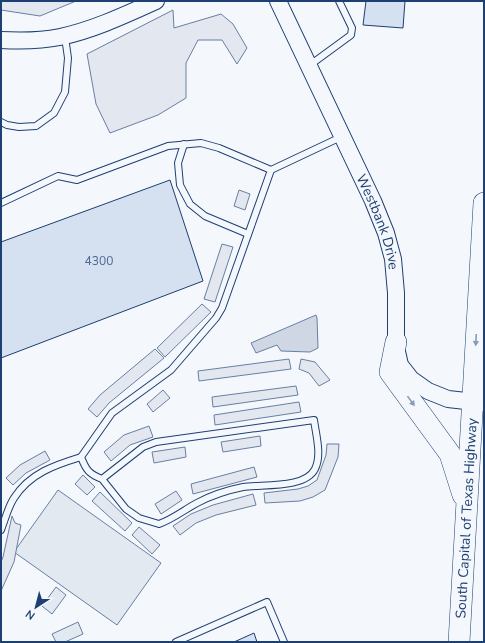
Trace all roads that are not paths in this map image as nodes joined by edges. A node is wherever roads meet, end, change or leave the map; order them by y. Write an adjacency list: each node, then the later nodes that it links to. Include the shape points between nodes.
1 (156, 1): 4 (street, via 126,15)
2 (278, 1): 6 (street, Westbank Drive)
3 (339, 1): 6 (lane, via 352,28 351,35)
4 (64, 36): 5 (street, via 22,41); 7 (lane, via 68,58 66,92 54,113 36,126 19,127)
5 (1, 40)
6 (309, 66): 8 (street, Westbank Drive)
7 (1, 122)
8 (342, 136): 10 (lane); 14 (street, Westbank Drive, via 386,233 393,260)
9 (184, 144): 10 (lane, via 219,148); 11 (lane, via 168,146 77,180 58,176); 13 (lane, via 178,163 180,185 190,204 205,216)
10 (271, 170): 13 (lane)
11 (1, 203)
12 (484, 203): 15 (highway, South Capital of Texas Highway, one-way to 15)
13 (248, 234): 16 (lane, via 222,308 216,318 171,370 112,413)
14 (396, 342): 15 (street, Westbank Drive, via 400,365 411,379 428,391 448,398); 18 (highway, one-way to 18, via 390,372 450,454)
15 (478, 402): 18 (highway, South Capital of Texas Highway)
16 (82, 457): 17 (lane, via 85,468); 19 (lane, via 55,465 29,480 13,499)
17 (102, 479): 17 (lane, via 143,447 156,442 314,420 319,455 315,469 308,477 284,484 243,487 198,502 159,524 139,518 126,509)
18 (467, 506): 22 (highway, South Capital of Texas Highway)
19 (1, 530)
20 (176, 642): 21 (lane, via 267,602)
21 (284, 642)
22 (459, 642)

